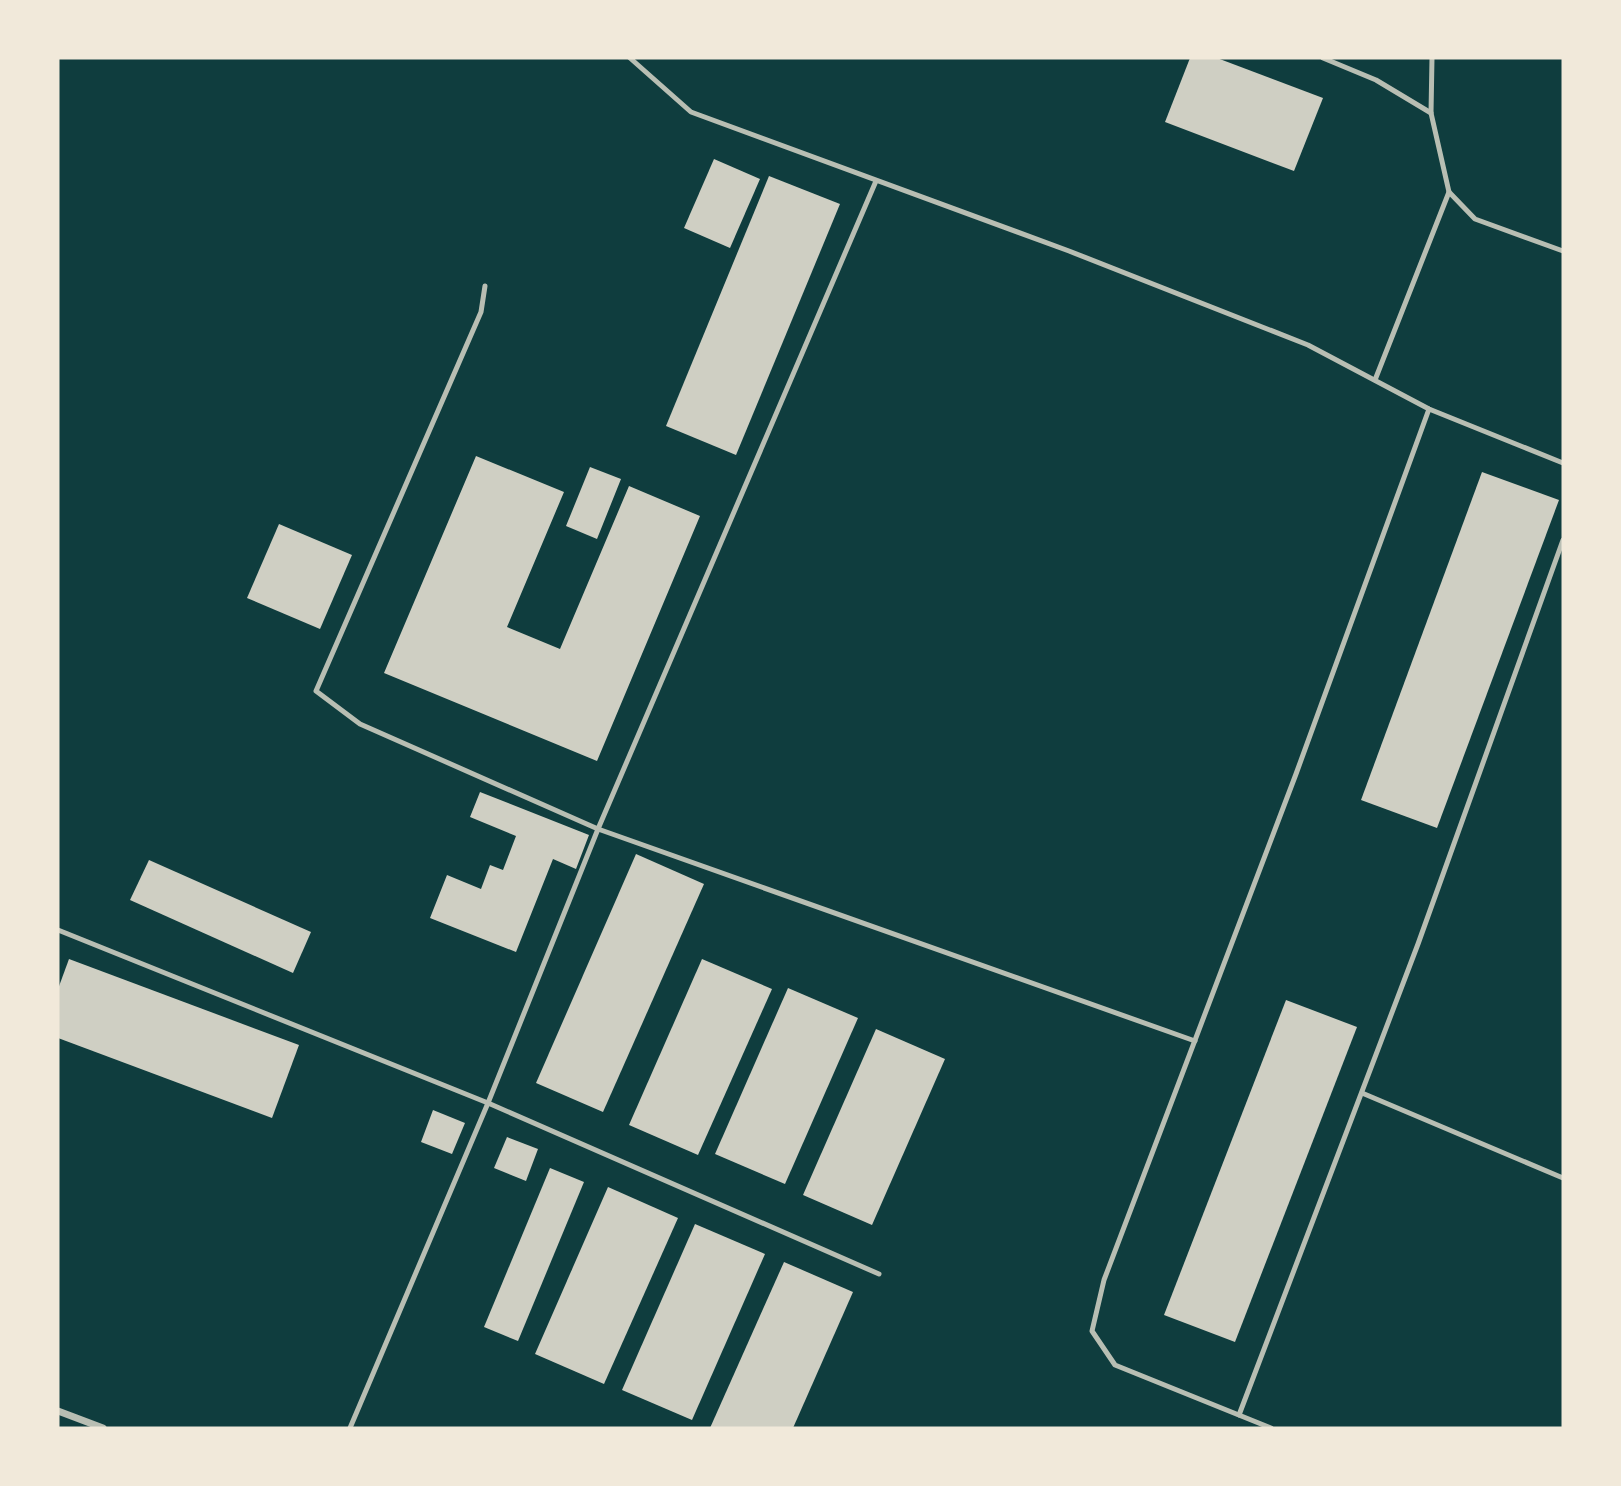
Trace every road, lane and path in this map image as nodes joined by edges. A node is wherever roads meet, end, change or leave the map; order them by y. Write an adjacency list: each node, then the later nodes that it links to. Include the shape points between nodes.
1 (629, 58): 5 (lane, via 691,112)
2 (1323, 58): 4 (lane, via 1376,80)
3 (1432, 58): 4 (lane)
4 (1431, 113): 6 (lane)
5 (876, 181): 9 (lane, via 1296,340); 13 (lane)
6 (1449, 192): 7 (lane, via 1475,219); 9 (lane)
7 (1563, 251)
8 (485, 286): 13 (lane, via 481,312 316,691 360,724)
9 (1375, 380): 10 (lane)
10 (1429, 409): 11 (lane); 15 (lane)
11 (1563, 463)
12 (1563, 540): 16 (lane)
13 (598, 830): 15 (lane); 17 (lane)
14 (58, 930): 17 (lane)
15 (1195, 1041): 21 (lane, via 1104,1280 1092,1331 1115,1365)
16 (1362, 1093): 18 (lane); 21 (lane)
17 (488, 1103): 19 (lane); 23 (lane)
18 (1563, 1178)
19 (879, 1274)
20 (58, 1411): 22 (street)
21 (1239, 1415): 24 (lane)
22 (103, 1428)
23 (350, 1428)
24 (1271, 1428)

